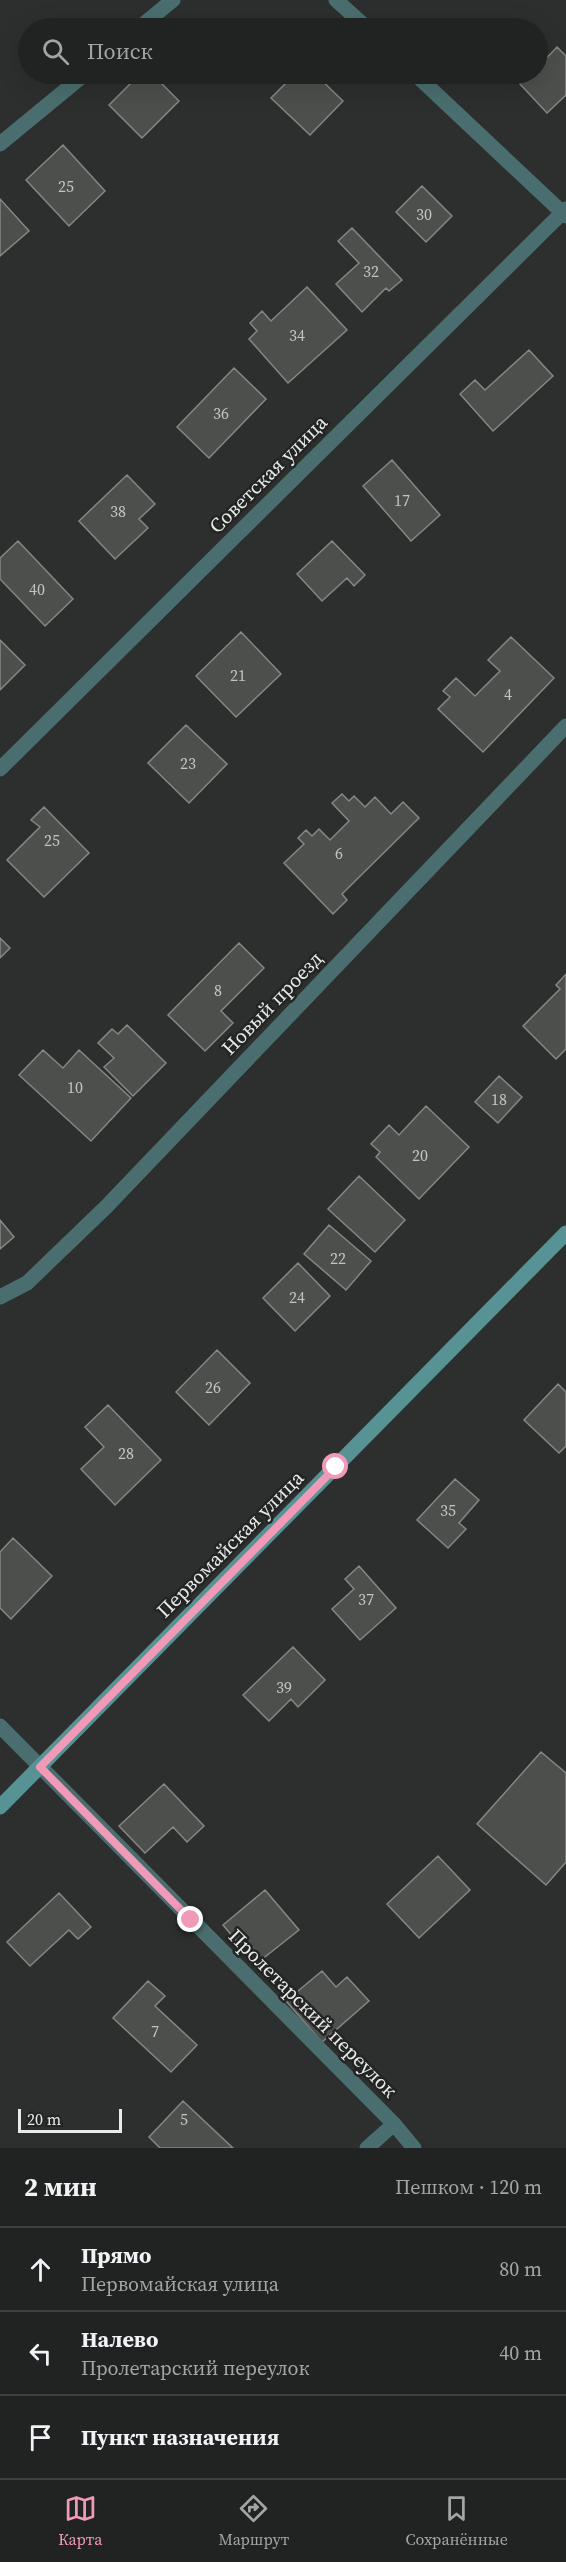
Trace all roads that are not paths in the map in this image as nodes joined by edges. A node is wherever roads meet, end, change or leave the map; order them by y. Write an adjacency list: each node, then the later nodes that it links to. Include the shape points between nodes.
1 (174, 0): 3 (street)
2 (336, 0): 4 (street)
3 (152, 18)
4 (356, 18)
5 (73, 84): 7 (street)
6 (426, 84): 8 (street)
7 (0, 144)
8 (565, 212): 10 (street, Советская улица)
9 (566, 726): 12 (street, Новый проезд, via 106,1207 27,1283)
10 (0, 769)
11 (566, 1233): 14 (main road, Первомайская улица)
12 (0, 1297)
13 (0, 1726): 14 (street, Пролетарский переулок)
14 (40, 1767): 15 (main road, Первомайская улица); 16 (street, Пролетарский переулок)
15 (0, 1807)
16 (394, 2124): 17 (street); 18 (street, Пролетарский переулок)
17 (367, 2148)
18 (414, 2148)

